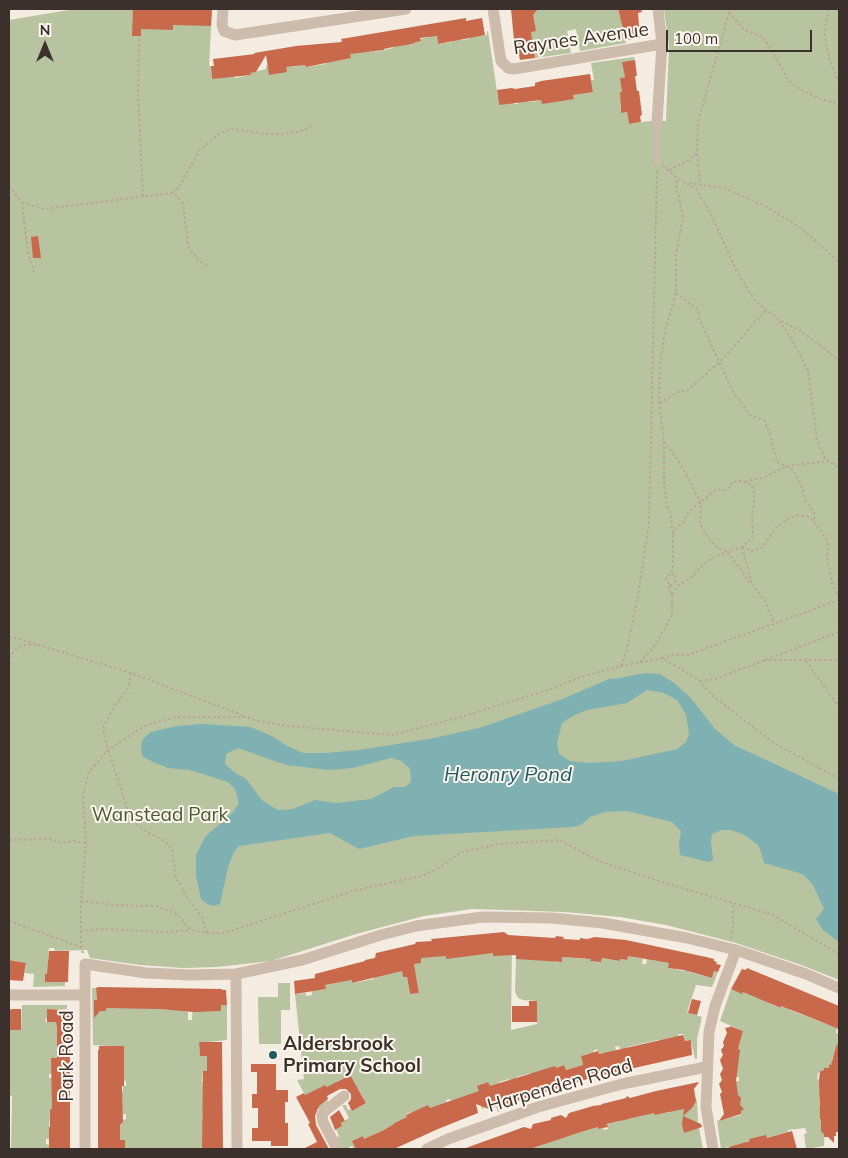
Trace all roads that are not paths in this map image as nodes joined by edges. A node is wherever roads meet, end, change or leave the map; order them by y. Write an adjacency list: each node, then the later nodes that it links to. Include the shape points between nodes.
1 (223, 9): 2 (street, via 224,31 235,35)
2 (406, 9)
3 (493, 9): 5 (street, Raynes Avenue, via 501,61 508,68)
4 (658, 9): 5 (street)
5 (662, 44): 6 (street)
6 (657, 122): 7 (lane)
7 (657, 162)
8 (732, 949): 9 (street, via 603,923 482,917 416,926 302,960); 10 (street); 13 (street, via 709,1032)
9 (236, 974): 12 (street, Park Road, via 146,973 85,964); 16 (street)
10 (839, 988)
11 (9, 995): 12 (street)
12 (84, 995): 15 (street, Park Road)
13 (706, 1067): 18 (street, Harpenden Road, via 622,1084 538,1107); 19 (street, via 706,1107)
14 (344, 1096): 17 (street, via 322,1115)
15 (85, 1149)
16 (237, 1149)
17 (336, 1149)
18 (427, 1149)
19 (713, 1149)

